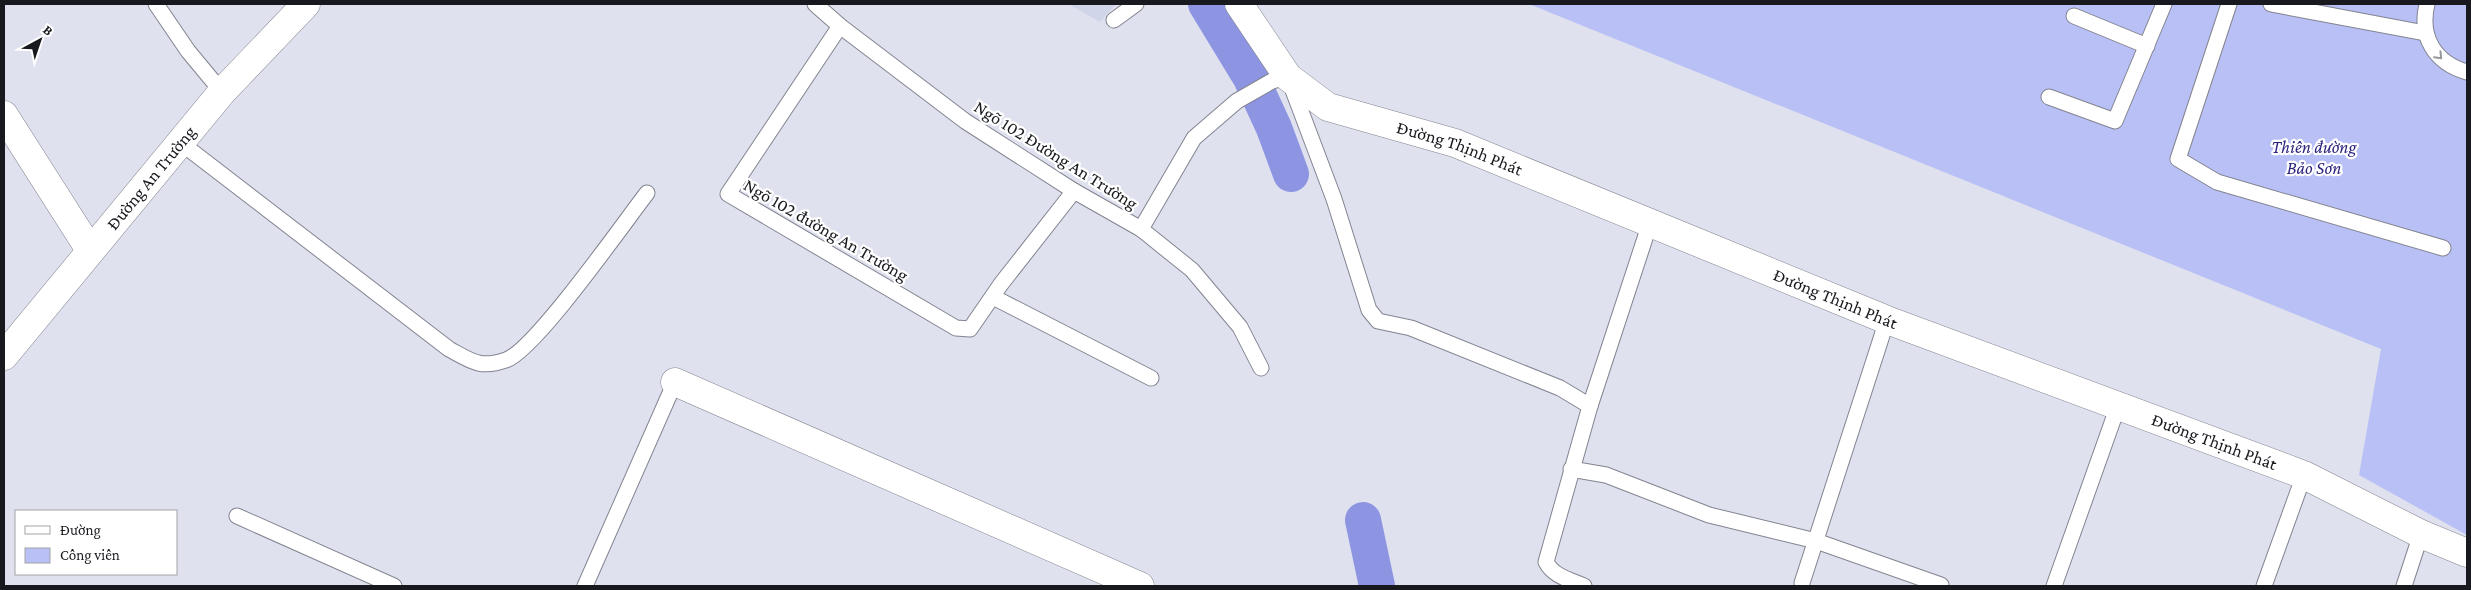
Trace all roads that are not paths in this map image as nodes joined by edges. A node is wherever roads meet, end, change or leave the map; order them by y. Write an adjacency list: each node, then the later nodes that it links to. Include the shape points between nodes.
1 (156, 4): 17 (lane, via 188,51)
2 (306, 4): 17 (street, Đường An Trường)
3 (815, 4): 12 (lane, Ngõ 102 Đường An Trường)
4 (1136, 4): 11 (lane)
5 (1239, 4): 16 (street, Đường Thịnh Phát)
6 (2164, 4): 14 (lane)
7 (2229, 4): 25 (lane, via 2178,159 2217,182)
8 (2271, 4): 13 (lane)
9 (2426, 4): 13 (lane)
10 (2074, 16): 14 (lane)
11 (1114, 20)
12 (840, 26): 21 (lane, Ngõ 102 Đường An Trường, via 965,122); 27 (lane, Ngõ 102 đường An Trường, via 728,194 956,328 970,330)
13 (2425, 32): 15 (lane, one-way to 15, via 2431,48 2442,60)
14 (2147, 46): 18 (lane, via 2115,121)
15 (2467, 72)
16 (1280, 79): 23 (street, Đường Thịnh Phát, via 1328,107 1455,143); 24 (lane, Ngõ 102 Đường An Trường, via 1248,94 1194,138); 33 (lane, via 1334,199 1370,310 1378,321 1411,328 1560,388)
17 (222, 92): 20 (street, Đường An Trường)
18 (2050, 98)
19 (4, 116): 26 (street)
20 (181, 142): 22 (lane, via 449,349 476,365 507,360 535,338); 26 (street, Đường An Trường)
21 (1074, 190): 24 (lane, Ngõ 102 Đường An Trường); 27 (lane, Ngõ 102 đường An Trường)
22 (647, 193)
23 (1650, 223): 28 (street, Đường Thịnh Phát); 33 (lane)
24 (1141, 229): 30 (lane, Ngõ 102 đường An Trường, via 1192,270 1240,327)
25 (2443, 248)
26 (90, 250): 29 (street, Đường An Trường)
27 (992, 297): 31 (lane)
28 (1887, 320): 34 (street, Đường Thịnh Phát); 39 (lane)
29 (4, 356)
30 (1260, 368)
31 (1150, 378)
32 (674, 382): 44 (lane); 45 (street)
33 (1590, 406): 35 (lane)
34 (2118, 406): 36 (street, Đường Thịnh Phát); 47 (lane)
35 (1571, 469): 39 (lane, via 1606,474 1709,515); 46 (lane, via 1546,562 1557,574)
36 (2304, 476): 38 (street, Đường Thịnh Phát); 48 (lane)
37 (236, 516): 43 (lane)
38 (2421, 534): 40 (street, Đường Thịnh Phát); 49 (lane)
39 (1816, 541): 41 (lane); 42 (lane)
40 (2467, 553)
41 (1802, 583)
42 (1941, 585)
43 (394, 586)
44 (585, 586)
45 (1140, 586)
46 (1584, 586)
47 (2054, 586)
48 (2264, 586)
49 (2404, 586)

